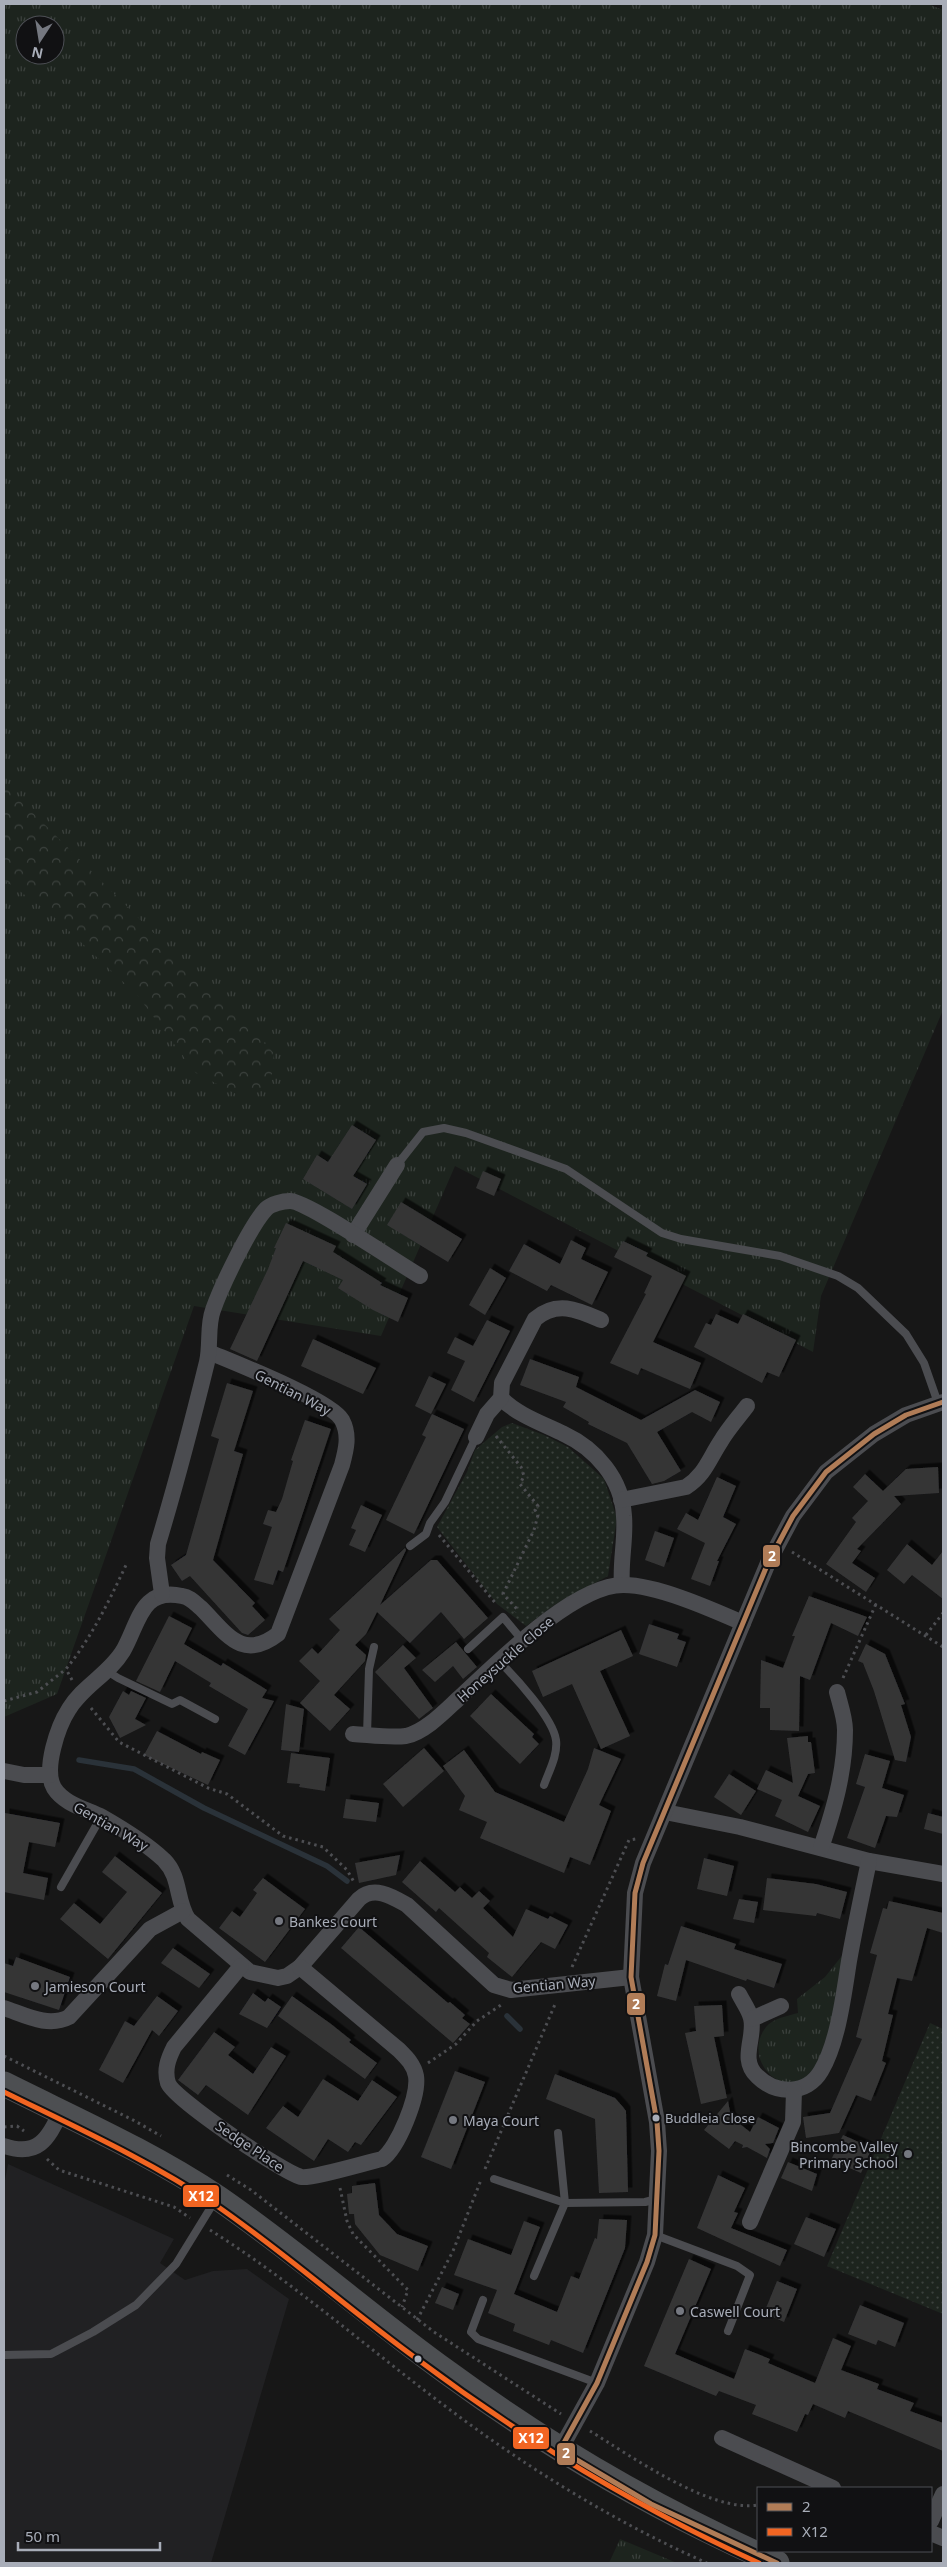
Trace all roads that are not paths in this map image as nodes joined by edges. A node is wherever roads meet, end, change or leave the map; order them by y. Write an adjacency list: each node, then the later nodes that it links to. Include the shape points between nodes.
1 (397, 1165): 2 (street); 7 (lane, via 423,1132 444,1128 466,1133 566,1170 662,1234 780,1256 838,1276 858,1288 906,1334 924,1363)
2 (353, 1235): 3 (street); 5 (street, via 292,1200 266,1208 213,1310)
3 (420, 1276)
4 (601, 1320): 6 (street, via 569,1308 544,1312 535,1319 502,1383)
5 (209, 1352): 13 (street, via 186,1452 158,1544); 13 (street, Gentian Way, via 334,1411 342,1421 347,1446 278,1634 258,1646 237,1643 192,1600 185,1596)
6 (501, 1398): 9 (street, via 487,1414); 10 (street, via 515,1410 575,1439 597,1455 612,1475)
7 (940, 1402): 14 (street, via 906,1415 874,1434 826,1472 793,1516)
8 (746, 1406): 10 (street, via 720,1442 702,1475 694,1482)
9 (476, 1437): 11 (lane, via 426,1534)
10 (621, 1500): 12 (street, via 624,1516)
11 (410, 1546)
12 (622, 1585): 14 (street, Honeysuckle Close, via 674,1597); 15 (street, Honeysuckle Close, via 584,1597)
13 (162, 1594): 19 (street, via 146,1604 123,1651)
14 (742, 1623): 26 (street)
15 (524, 1641): 17 (lane, via 503,1617); 18 (street, Honeysuckle Close)
16 (374, 1647): 22 (lane)
17 (468, 1649)
18 (499, 1660): 22 (street, Honeysuckle Close, via 425,1726 407,1736); 25 (lane, via 529,1693 556,1739 555,1756)
19 (107, 1670): 21 (lane, via 172,1704 180,1700); 24 (street, via 70,1707 59,1728)
20 (837, 1692): 28 (street, via 845,1728 842,1770 836,1804)
21 (215, 1719)
22 (360, 1734)
23 (4, 1771): 24 (street)
24 (50, 1775): 27 (street, Gentian Way, via 53,1787 63,1799)
25 (544, 1785)
26 (665, 1812): 28 (street); 35 (street, via 643,1864 635,1893)
27 (101, 1817): 31 (lane); 32 (street, Gentian Way, via 136,1838 166,1862 173,1872)
28 (821, 1848): 29 (street)
29 (869, 1861): 30 (street); 41 (street, via 841,2009 827,2057 821,2072 810,2083)
30 (943, 1874)
31 (61, 1888)
32 (183, 1911): 33 (street, Gentian Way); 38 (street, via 150,1929 61,2021 53,2023)
33 (241, 1966): 34 (street, Gentian Way, via 269,1978 287,1976); 34 (street, Sedge Place, via 174,2047 166,2072 169,2085 192,2107 274,2164 292,2174 311,2177 382,2159 390,2154 416,2085 414,2069 399,2050)
34 (300, 1967): 35 (street, Gentian Way, via 363,1895 376,1892 390,1895 407,1905 494,1985 511,1990)
35 (631, 1977): 47 (street, via 657,2122)
36 (739, 1994): 39 (street)
37 (781, 2006): 39 (street)
38 (4, 2008)
39 (752, 2019): 41 (street, via 748,2053 750,2066 756,2076 774,2088)
40 (4, 2084): 42 (main road)
41 (794, 2091): 49 (street, via 793,2122)
42 (61, 2112): 44 (street, via 47,2140 27,2150); 46 (main road)
43 (558, 2134): 48 (lane)
44 (4, 2146)
45 (494, 2178): 48 (lane)
46 (217, 2197): 54 (lane, via 176,2264 136,2305 51,2354); 57 (main road, via 448,2373)
47 (659, 2198): 48 (lane, via 646,2202); 50 (street)
48 (565, 2203): 51 (lane)
49 (750, 2222)
50 (655, 2235): 53 (lane, via 737,2266 750,2275); 55 (street)
51 (534, 2276)
52 (483, 2300): 55 (lane, via 471,2332 478,2339)
53 (728, 2331)
54 (4, 2355)
55 (597, 2384): 57 (street)
56 (722, 2438): 58 (street)
57 (560, 2450): 61 (main road, via 651,2504)
58 (831, 2487)
59 (943, 2494): 60 (street)
60 (932, 2520)
61 (777, 2563)

